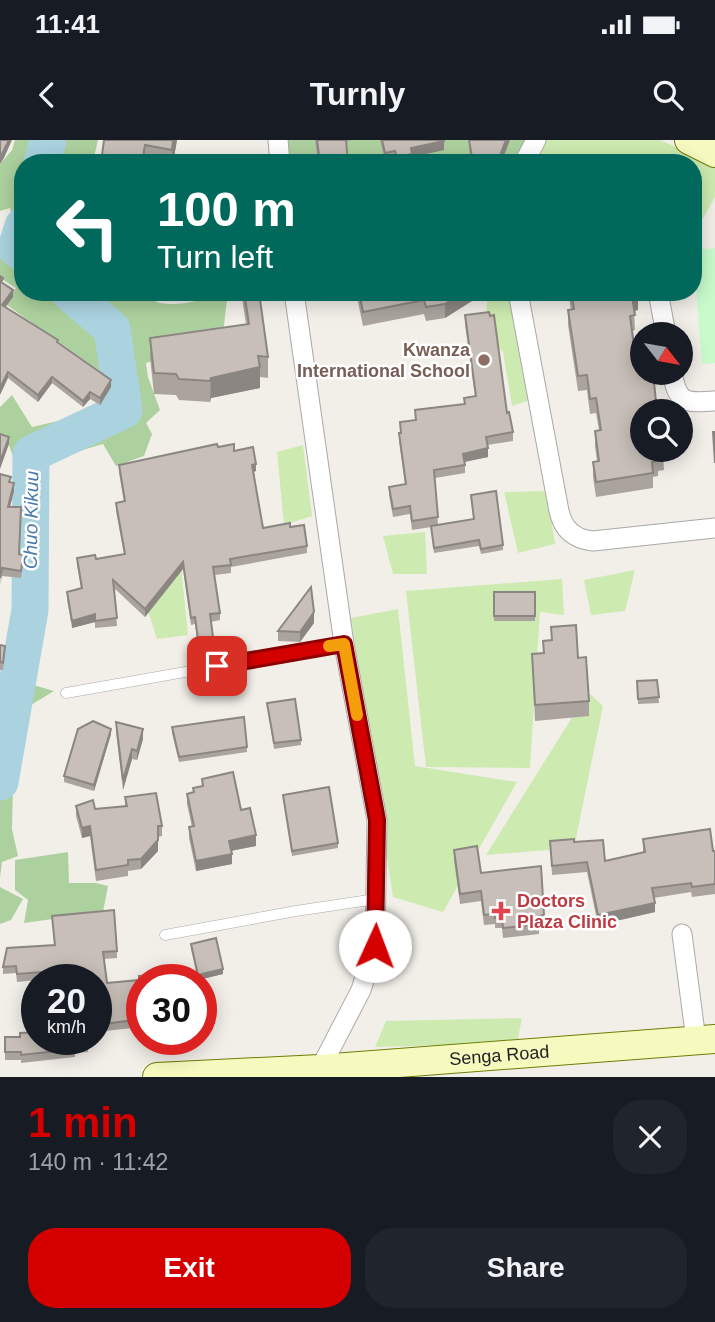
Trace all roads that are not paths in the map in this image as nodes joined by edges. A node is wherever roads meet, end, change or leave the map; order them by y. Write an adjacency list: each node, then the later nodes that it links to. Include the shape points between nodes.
1 (688, 140): 2 (street)
2 (715, 153)
3 (296, 301): 10 (street)
4 (520, 301): 9 (street, via 566,529 593,541)
5 (660, 301): 6 (street)
6 (664, 322)
7 (674, 385): 8 (street, via 683,399)
8 (715, 401)
9 (715, 527)
10 (344, 644): 11 (lane); 12 (street, via 377,820)
11 (66, 693)
12 (376, 899): 14 (lane); 16 (street, via 370,966)
13 (682, 934): 15 (street)
14 (165, 935)
15 (705, 1039): 16 (street, Senga Road)
16 (317, 1073): 17 (street, Senga Road)
17 (157, 1077)

